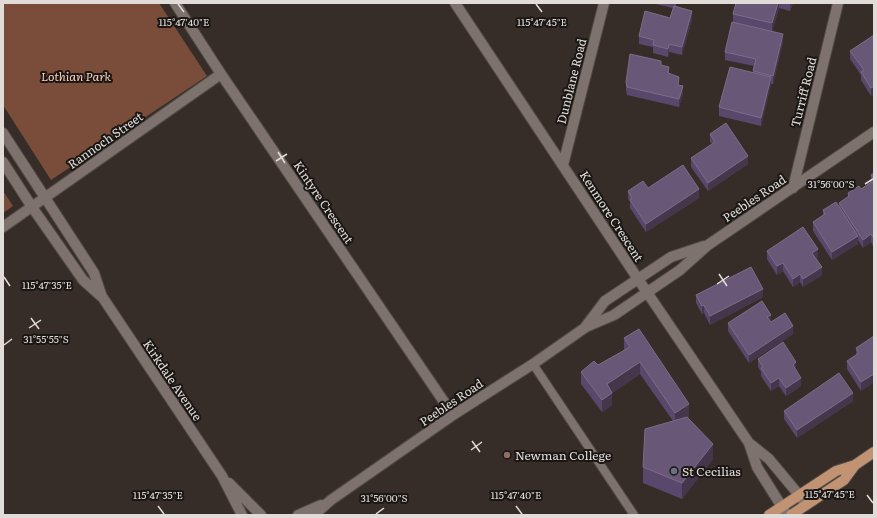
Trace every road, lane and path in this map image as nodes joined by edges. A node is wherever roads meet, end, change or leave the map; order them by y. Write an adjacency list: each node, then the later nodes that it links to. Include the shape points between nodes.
1 (175, 3): 5 (street, Kintyre Crescent)
2 (455, 3): 9 (street, Kenmore Crescent)
3 (604, 3): 9 (street, Dunblane Road)
4 (838, 3): 10 (street, Turriff Road)
5 (221, 74): 11 (street, Rannoch Street); 20 (street, Kintyre Crescent)
6 (874, 132): 10 (street, Peebles Road)
7 (3, 133): 11 (street, Kirkdale Avenue)
8 (3, 162): 12 (street, Kirkdale Avenue)
9 (564, 165): 15 (street, Kenmore Crescent)
10 (792, 188): 14 (street, Peebles Road)
11 (45, 198): 12 (street, Rannoch Street); 17 (street, Kirkdale Avenue, via 94,273)
12 (32, 207): 13 (street, Rannoch Street); 17 (street, Kirkdale Avenue, via 83,280)
13 (3, 227)
14 (708, 245): 15 (street, Peebles Road, via 671,257); 16 (street, Peebles Road, via 680,270)
15 (638, 279): 16 (street, Kenmore Crescent); 18 (street, Peebles Road, via 605,301)
16 (647, 292): 18 (street, Peebles Road, via 614,315); 21 (street, Kenmore Crescent)
17 (103, 298): 24 (street, Kirkdale Avenue)
18 (586, 327): 19 (street, Peebles Road)
19 (533, 364): 20 (street, Peebles Road); 33 (lane)
20 (453, 415): 26 (street, Peebles Road)
21 (749, 443): 25 (street, Kenmore Crescent, via 769,459); 28 (street, Kenmore Crescent, via 757,467)
22 (874, 452): 23 (main road)
23 (855, 465): 25 (main road, via 836,471); 27 (main road, via 844,480)
24 (222, 476): 29 (street, Kirkdale Avenue); 30 (street, Kirkdale Avenue)
25 (799, 495): 27 (street, Kenmore Crescent); 28 (main road)
26 (332, 500): 31 (street, Peebles Road); 32 (street, Peebles Road)
27 (806, 505): 35 (main road)
28 (784, 511): 34 (main road)
29 (242, 515)
30 (262, 515)
31 (298, 515)
32 (314, 515)
33 (634, 515)
34 (770, 515)
35 (791, 515)

